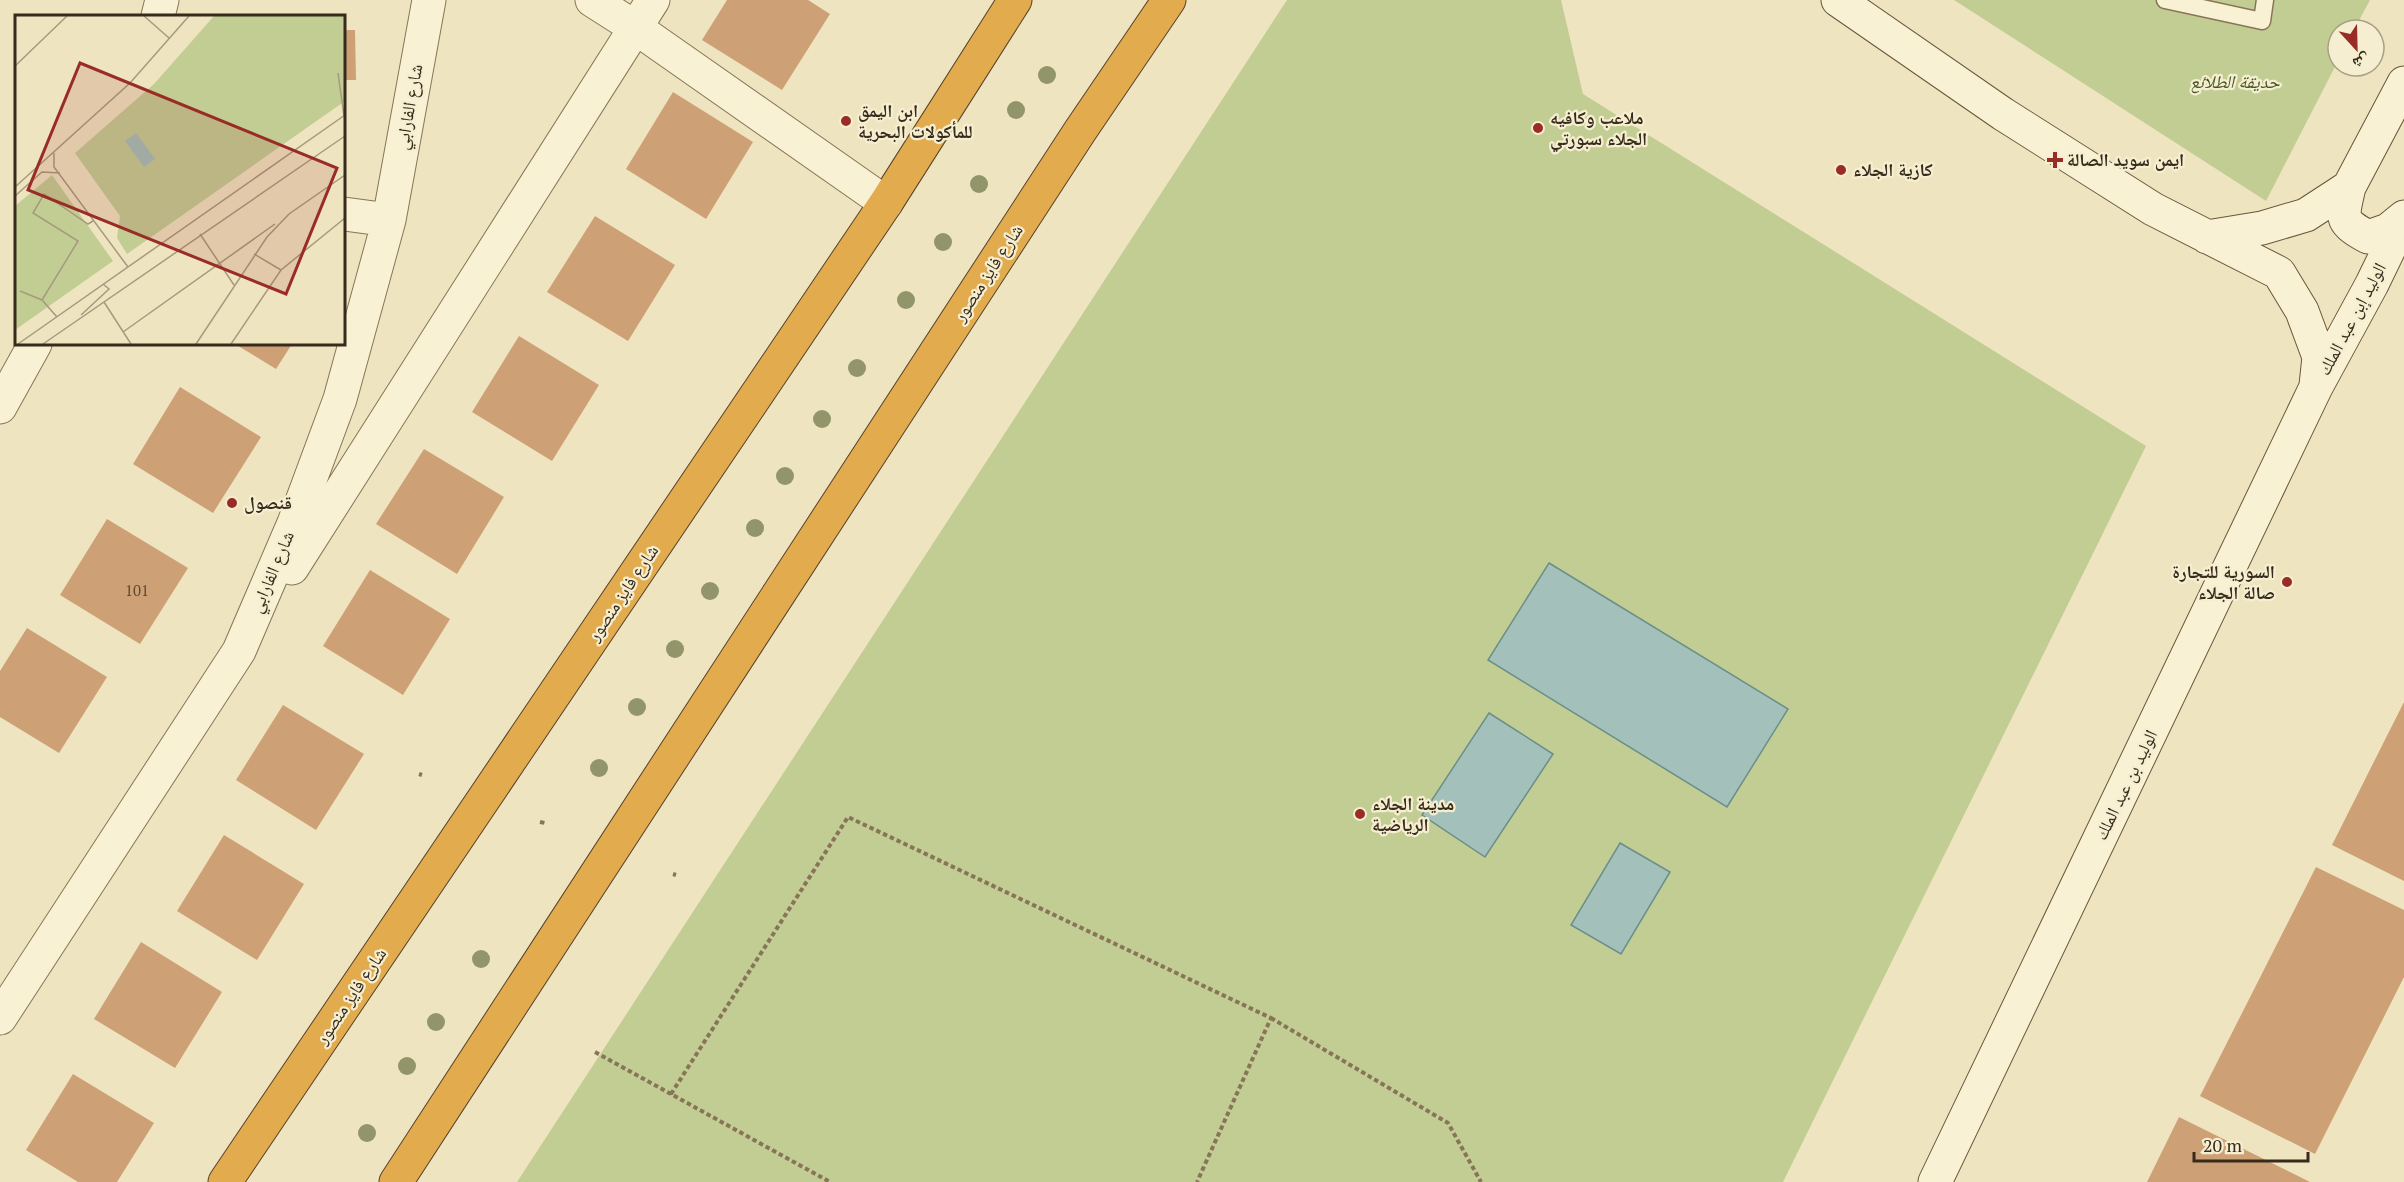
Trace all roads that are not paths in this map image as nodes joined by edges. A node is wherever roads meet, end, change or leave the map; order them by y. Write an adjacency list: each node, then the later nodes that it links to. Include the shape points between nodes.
1 (162, 0): 10 (street)
2 (429, 0): 17 (street, شارع الفارابي)
3 (592, 0): 11 (street)
4 (653, 0): 11 (street)
5 (1016, 0): 14 (highway, شارع فايز منصور)
6 (1169, 0): 25 (highway, شارع فايز منصور)
7 (1838, 0): 18 (street, via 2003,114 2153,209)
8 (2165, 0): 9 (lane, via 2262,21)
9 (2265, 0)
10 (158, 15)
11 (636, 28): 14 (street); 22 (street)
12 (2404, 83): 13 (street)
13 (2349, 187): 16 (street, via 2343,213 2349,226 2368,237 2388,230); 18 (street, via 2306,215 2262,228)
14 (886, 203): 24 (highway, شارع فايز منصور)
15 (345, 213): 17 (street)
16 (2404, 218): 20 (street, الوليد إبن عبد الملك)
17 (389, 220): 22 (street, شارع الفارابي, via 340,399 294,523)
18 (2207, 237): 20 (street, via 2279,273 2302,311 2319,357)
19 (35, 345): 21 (street)
20 (2316, 387): 26 (street, الوليد بن عبد الملك)
21 (0, 407)
22 (239, 651): 23 (street, شارع الفارابي)
23 (0, 1018)
24 (225, 1182)
25 (396, 1182)
26 (1935, 1182)

